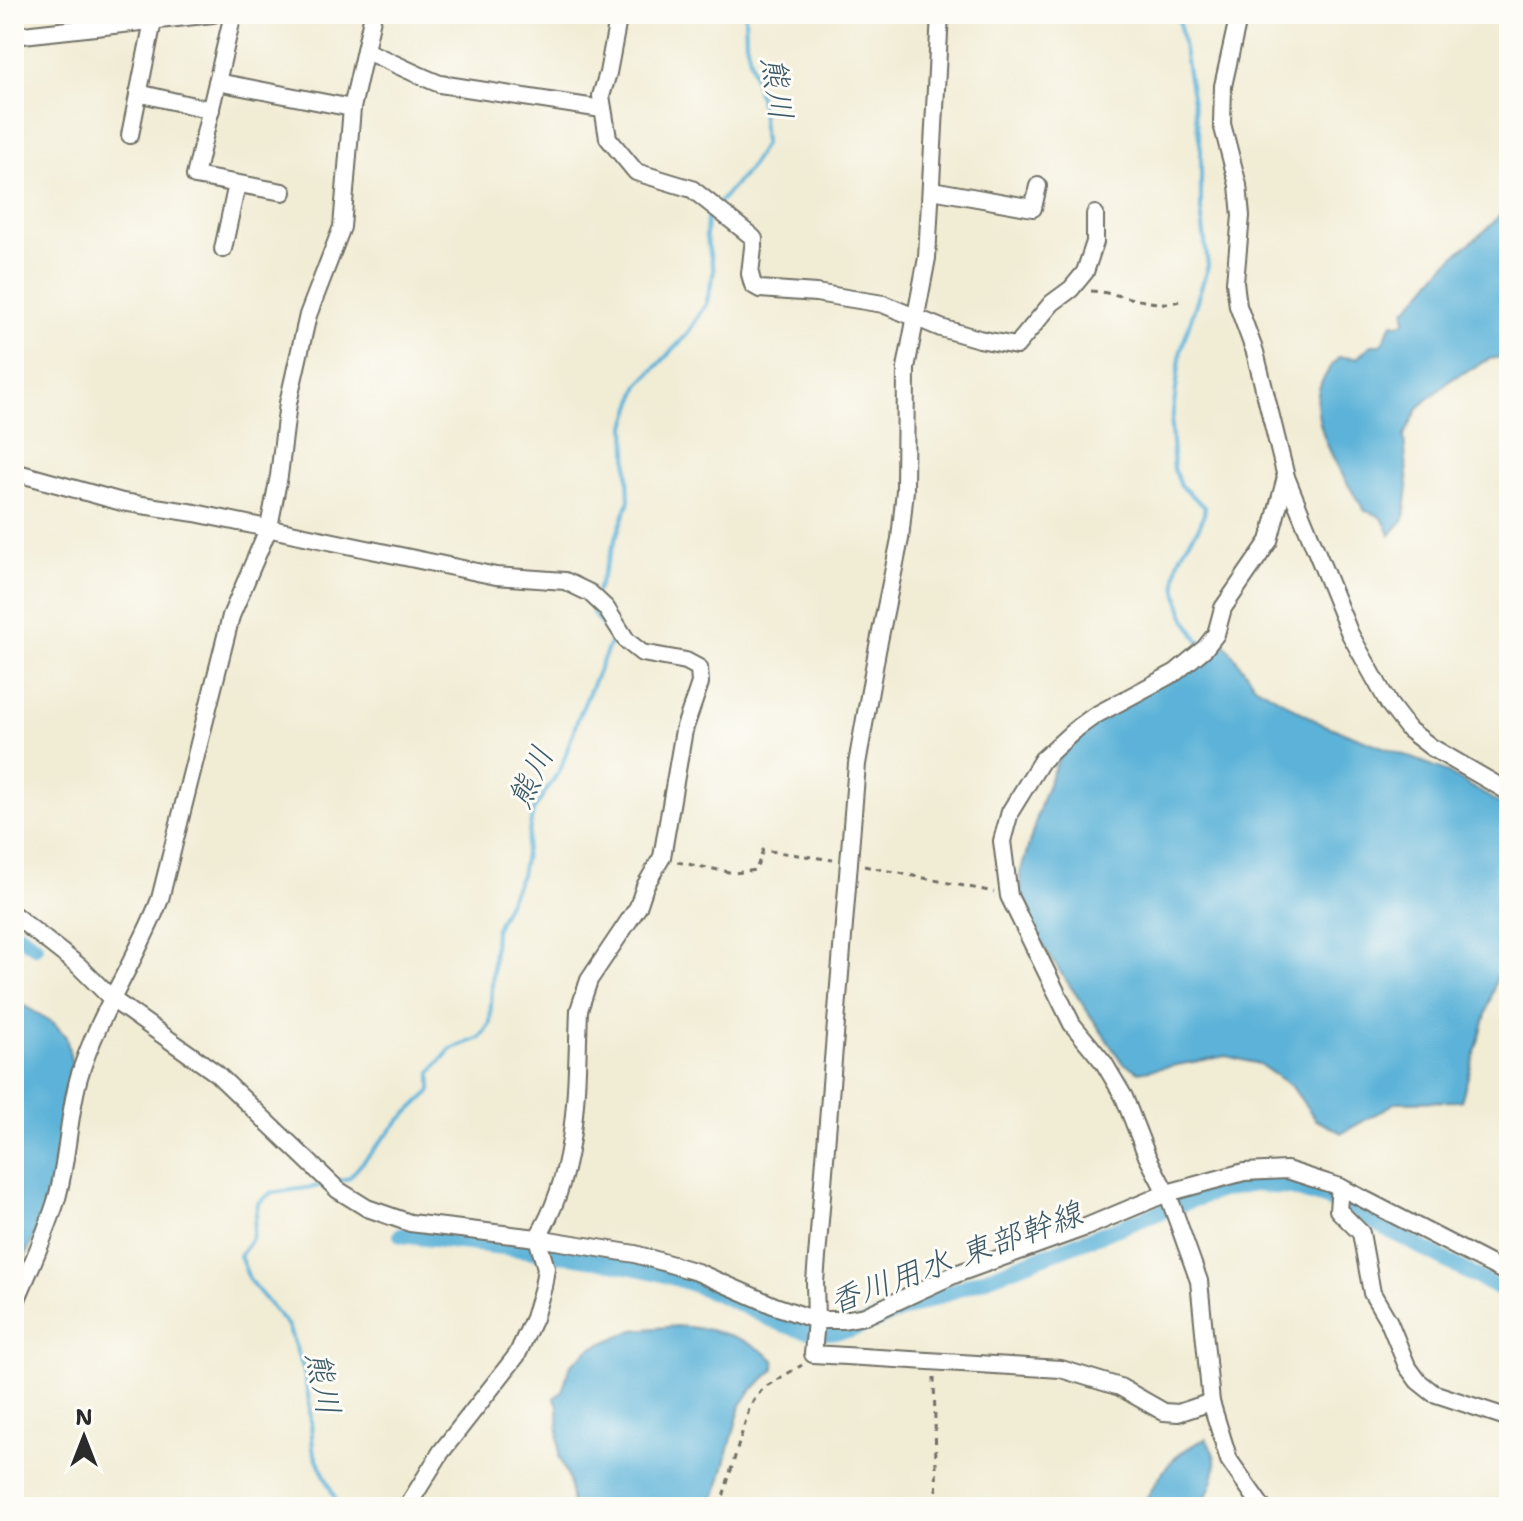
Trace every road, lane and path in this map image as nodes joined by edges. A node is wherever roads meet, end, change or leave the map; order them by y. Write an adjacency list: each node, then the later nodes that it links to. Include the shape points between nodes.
1 (213, 14): 7 (street)
2 (233, 14): 10 (street)
3 (373, 14): 9 (street)
4 (619, 14): 13 (street)
5 (940, 14): 18 (street)
6 (1239, 14): 26 (street, via 1223,86 1222,124 1241,216 1235,282)
7 (153, 21): 8 (street); 11 (street)
8 (14, 36)
9 (365, 51): 12 (street); 13 (street, via 440,84)
10 (217, 82): 12 (street); 14 (street)
11 (138, 93): 14 (street); 15 (street)
12 (352, 108): 27 (street, via 342,227 308,315)
13 (602, 109): 24 (street, via 608,138 636,172 692,189 754,239 753,285 883,304)
14 (211, 110): 16 (street, via 195,176)
15 (130, 135)
16 (237, 184): 19 (street); 21 (street)
17 (1038, 186): 18 (street, via 1033,208)
18 (932, 190): 24 (street)
19 (283, 192)
20 (1095, 214): 22 (street, via 1095,242 1085,272)
21 (223, 249)
22 (1071, 289): 23 (path, via 1149,302); 24 (street, via 1016,346)
23 (1179, 301)
24 (915, 318): 30 (street, via 906,368 900,539 857,764)
25 (14, 472): 27 (street, via 122,502)
26 (1286, 477): 28 (street, via 1350,634 1389,704 1431,747); 31 (street, via 1269,541 1223,608 1216,634 1205,648 1176,672 1094,716 1042,760 1010,812 1002,841)
27 (269, 527): 29 (street, via 496,576 565,581 596,598 642,653 699,668); 33 (street, via 231,616 160,899)
28 (1509, 792)
29 (662, 857): 30 (path, via 734,873 756,870 763,850); 36 (street, via 638,907 583,994 572,1130 553,1214)
30 (848, 862): 31 (path); 39 (street)
31 (1009, 896): 35 (street, via 1072,1024 1124,1097)
32 (14, 915): 33 (street)
33 (112, 999): 36 (street, via 216,1073 338,1190 367,1208 410,1223); 38 (street, via 79,1079 57,1196)
34 (1340, 1187): 35 (street, via 1270,1169 1210,1180); 37 (street); 43 (street, via 1338,1210 1361,1233 1372,1293 1407,1366 1433,1393)
35 (1171, 1201): 39 (street, via 956,1274 865,1316); 42 (street, via 1199,1281)
36 (537, 1238): 39 (street, via 669,1263); 44 (street, via 546,1268 523,1343 441,1452)
37 (1509, 1274)
38 (14, 1306)
39 (816, 1320): 40 (street)
40 (813, 1354): 41 (street); 45 (path, via 763,1388 750,1406)
41 (934, 1361): 42 (street, via 1061,1369 1120,1387 1164,1412); 46 (path)
42 (1211, 1402): 47 (street, via 1229,1460)
43 (1509, 1418)
44 (407, 1507)
45 (720, 1507)
46 (937, 1507)
47 (1262, 1507)

